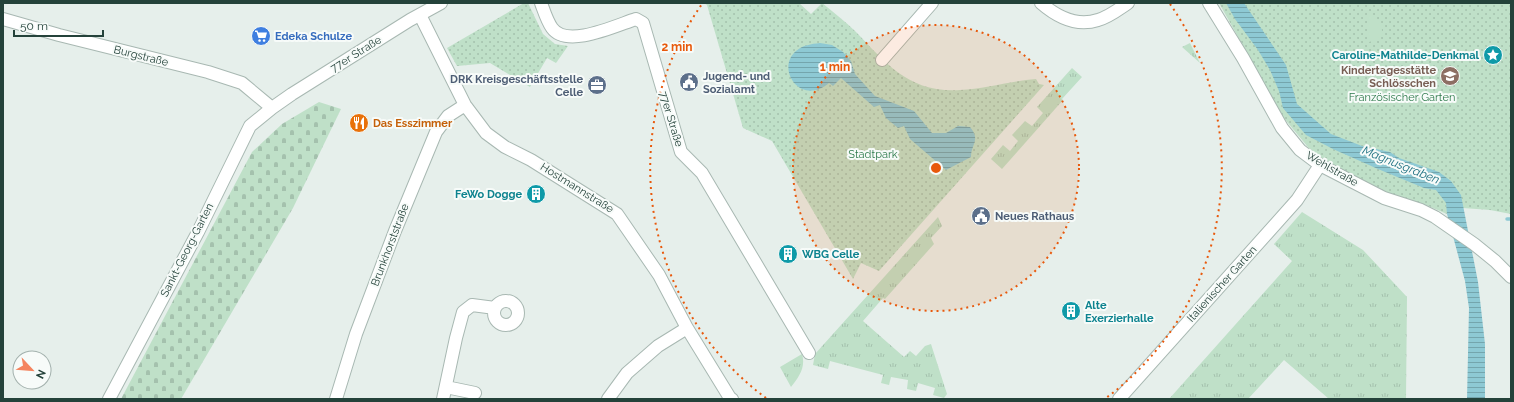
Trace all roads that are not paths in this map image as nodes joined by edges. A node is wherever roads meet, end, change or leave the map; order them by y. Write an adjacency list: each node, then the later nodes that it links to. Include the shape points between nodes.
1 (440, 3): 7 (street, 77er Straße)
2 (540, 3): 16 (street, 77er Straße, via 553,29 562,36 575,38 636,19 643,23 681,152 702,173)
3 (932, 3): 9 (street)
4 (1041, 3): 5 (street, via 1061,18 1082,22 1109,16)
5 (1128, 3)
6 (1208, 3): 12 (street, Wehlstraße, via 1243,58 1282,128 1300,150)
7 (420, 15): 10 (street, Hostmannstraße); 11 (street, 77er Straße)
8 (3, 19): 11 (street, Burgstraße, via 242,83)
9 (882, 60)
10 (465, 105): 15 (street, Hostmannstraße, via 486,133 505,147 531,160 618,214 659,275); 20 (street, Brunkhorststraße, via 448,116 436,132 356,334)
11 (272, 108): 19 (street, Sankt-Georg-Garten, via 250,126 198,232)
12 (1320, 165): 13 (street, Wehlstraße, via 1384,198 1421,210 1473,243); 24 (street, Italienischer Garten, via 1297,200)
13 (1511, 277)
14 (495, 308): 17 (street, via 472,305 463,312)
15 (688, 328): 22 (street, via 658,346 627,373); 23 (street, Hostmannstraße)
16 (809, 353)
17 (446, 387): 18 (street); 21 (street)
18 (475, 393)
19 (109, 399)
20 (336, 399)
21 (443, 399)
22 (608, 399)
23 (732, 399)
24 (1119, 399)

